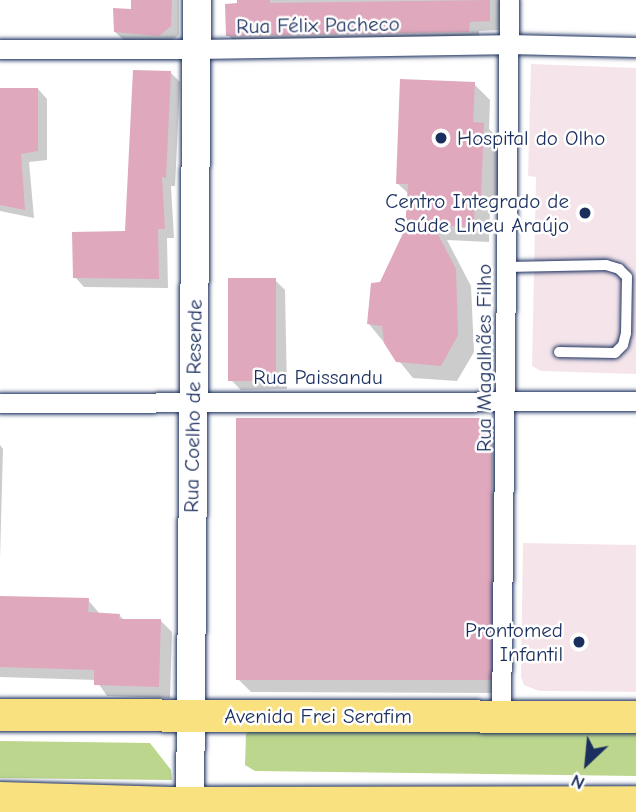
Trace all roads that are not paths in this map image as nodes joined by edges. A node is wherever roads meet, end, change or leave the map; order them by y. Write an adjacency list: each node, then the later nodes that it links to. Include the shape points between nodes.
1 (197, 0): 6 (main road, Rua Coelho de Resende)
2 (509, 0): 3 (street, Rua Magalhães Filho)
3 (508, 44): 4 (street, Rua Félix Pacheco); 6 (street, Rua Félix Pacheco); 7 (street, Rua Magalhães Filho)
4 (636, 47)
5 (0, 49): 6 (street, Rua Félix Pacheco)
6 (197, 49): 10 (main road, Rua Coelho de Resende)
7 (507, 267): 8 (lane, via 606,265 627,277 626,333 615,354); 9 (street, Rua Magalhães Filho)
8 (559, 352)
9 (507, 399): 10 (street, Rua Paissandu); 11 (street, Rua Paissandu); 15 (street, Rua Magalhães Filho)
10 (193, 401): 12 (street, Rua Paissandu); 14 (main road, Rua Coelho de Resende)
11 (636, 401)
12 (0, 403)
13 (0, 715): 14 (main road, Avenida Frei Serafim)
14 (189, 716): 15 (main road, Avenida Frei Serafim); 19 (main road, Rua Coelho de Resende)
15 (501, 717): 16 (main road, Avenida Frei Serafim)
16 (636, 717)
17 (0, 799): 19 (main road)
18 (636, 802): 20 (main road)
19 (190, 807): 20 (main road)
20 (515, 807)

